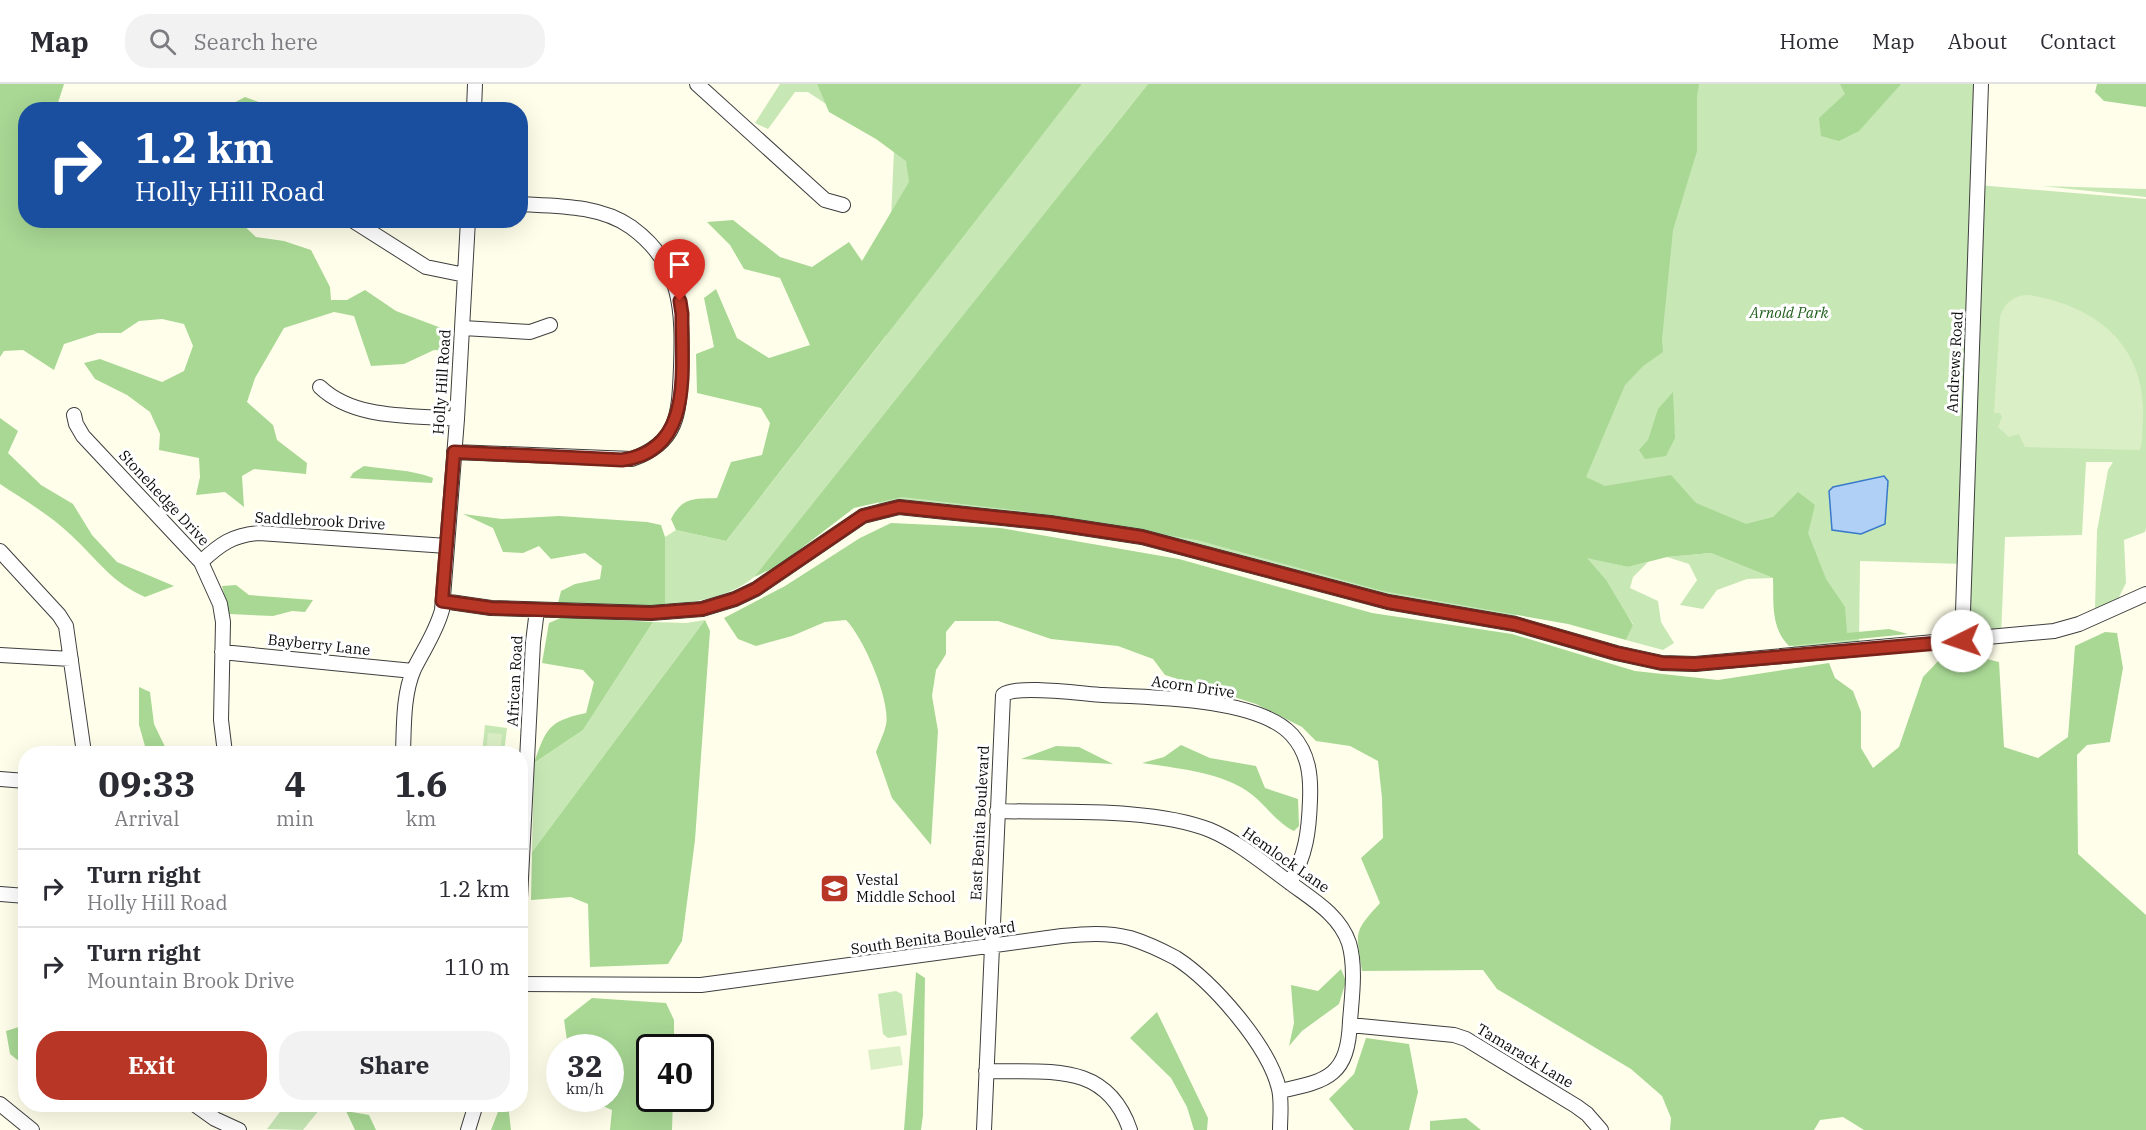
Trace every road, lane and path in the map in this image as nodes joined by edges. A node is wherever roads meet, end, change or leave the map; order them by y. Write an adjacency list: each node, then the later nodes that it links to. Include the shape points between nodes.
1 (475, 84): 4 (street)
2 (697, 84): 6 (street, via 825,200)
3 (1981, 84): 22 (street, Andrews Road)
4 (474, 102)
5 (528, 205): 15 (street, via 584,209 614,217 649,242 662,258 677,289 682,314 679,411 669,434 658,446 632,459)
6 (843, 205)
7 (365, 228): 9 (street, via 426,267)
8 (468, 228): 9 (street, Holly Hill Road)
9 (465, 275): 11 (street, Holly Hill Road)
10 (550, 325): 11 (street, via 530,332)
11 (463, 328): 14 (street, Holly Hill Road)
12 (320, 387): 14 (street, via 333,399 352,407)
13 (74, 415): 18 (street, Stonehedge Drive, via 83,436)
14 (457, 419): 15 (street, Holly Hill Road)
15 (454, 452): 16 (street, Holly Hill Road)
16 (447, 546): 18 (street, Saddlebrook Drive, via 240,534); 20 (street, Holly Hill Road)
17 (0, 551): 25 (street, via 59,615 66,626)
18 (201, 562): 23 (street, Stonehedge Drive, via 220,604)
19 (2146, 594): 22 (street, via 2054,632)
20 (442, 601): 21 (street); 26 (street, Holly Hill Road, via 437,628)
21 (537, 610): 22 (street, via 651,613 702,609 756,589 863,516 899,507 1142,537 1388,602 1515,624 1662,663 1695,664); 31 (street, African Road)
22 (1962, 641)
23 (222, 652): 26 (street, Bayberry Lane); 29 (street, Stonehedge Drive)
24 (0, 655): 25 (street)
25 (71, 659): 28 (street)
26 (413, 671): 30 (street, Holly Hill Road)
27 (1002, 698): 34 (street, East Benita Boulevard); 35 (street, Acorn Drive, via 1008,691 1033,691 1179,699 1234,708 1283,728 1303,751 1311,780 1306,849)
28 (83, 746)
29 (224, 746)
30 (403, 746)
31 (528, 762)
32 (0, 779): 33 (street)
33 (18, 780)
34 (996, 811): 35 (street, Hemlock Lane, via 1168,819 1218,835); 38 (street, East Benita Boulevard)
35 (1290, 883): 40 (street, Hemlock Lane, via 1324,908 1350,945)
36 (0, 894): 37 (street)
37 (18, 895)
38 (990, 947): 39 (street, South Benita Boulevard, via 700,985); 41 (street, East Benita Boulevard); 42 (street, South Benita Boulevard, via 1090,933 1129,938 1155,947 1177,959 1225,1004 1260,1047)
39 (528, 984)
40 (1350, 1025): 42 (street, Hemlock Lane, via 1347,1052 1336,1070 1312,1084); 52 (street, Tamarack Lane, via 1466,1039 1576,1106)
41 (986, 1071): 49 (street, East Benita Boulevard); 50 (street, via 1092,1080 1113,1096)
42 (1280, 1090): 51 (street)
43 (0, 1104): 46 (street)
44 (205, 1112): 47 (street)
45 (474, 1112): 48 (street)
46 (32, 1130)
47 (239, 1130)
48 (468, 1130)
49 (984, 1130)
50 (1130, 1130)
51 (1280, 1130)
52 (1601, 1130)

